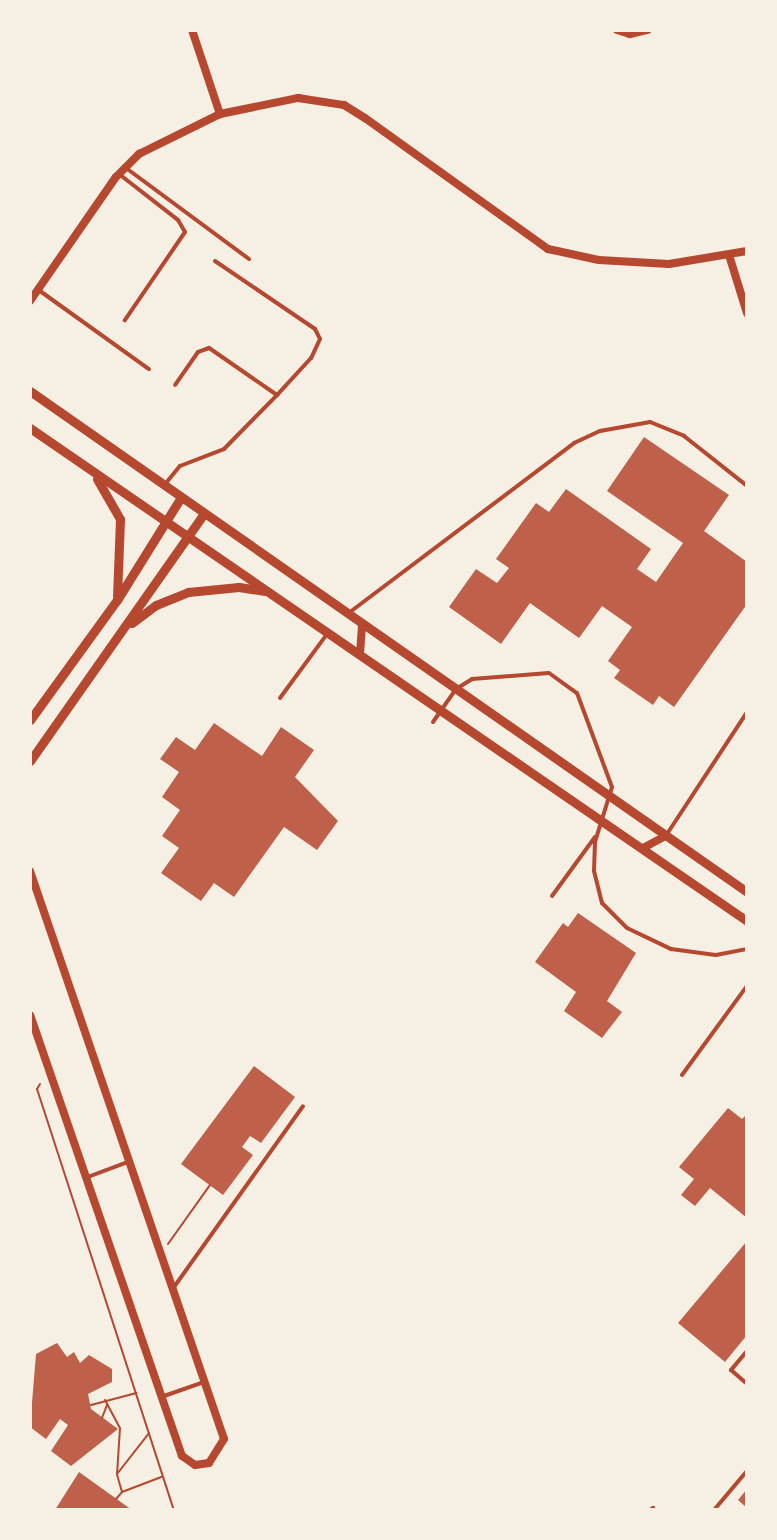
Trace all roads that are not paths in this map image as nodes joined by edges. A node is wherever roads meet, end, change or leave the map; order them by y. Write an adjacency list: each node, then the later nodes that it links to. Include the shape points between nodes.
1 (192, 30): 4 (street)
2 (617, 30): 3 (street)
3 (648, 30)
4 (220, 114): 5 (street, via 165,138); 7 (street, via 298,98 344,105 525,234 568,255 669,264)
5 (122, 171): 8 (lane); 10 (street); 13 (lane, via 185,232)
6 (747, 251): 7 (street)
7 (729, 255): 12 (street)
8 (249, 259)
9 (215, 261): 17 (lane, via 315,329 320,339 311,358)
10 (38, 290): 11 (street); 14 (lane)
11 (30, 301)
12 (747, 313)
13 (125, 320)
14 (149, 369)
15 (175, 385): 17 (lane, via 198,352 209,348)
16 (30, 391): 20 (street)
17 (277, 395): 20 (lane, via 224,449 180,466)
18 (30, 428): 19 (street)
19 (83, 465): 24 (street); 27 (street, via 105,486 120,519)
20 (165, 485): 22 (street)
21 (747, 486): 28 (lane, via 684,436 650,422 600,431 574,443)
22 (181, 497): 23 (street); 24 (street)
23 (204, 513): 25 (street); 28 (street)
24 (165, 520): 25 (street); 27 (street)
25 (188, 537): 26 (street); 31 (street)
26 (269, 593): 30 (street); 31 (street, via 239,587 188,592 156,605)
27 (117, 600): 37 (street)
28 (349, 614): 29 (street)
29 (362, 624): 32 (street); 33 (street)
30 (328, 632): 32 (street); 34 (lane)
31 (121, 633): 39 (street)
32 (360, 654): 35 (street)
33 (456, 689): 35 (lane); 40 (street); 40 (lane, via 472,679 549,673 568,686 577,693)
34 (280, 698)
35 (441, 711): 38 (lane); 41 (street)
36 (747, 712): 43 (lane)
37 (30, 720)
38 (433, 722)
39 (30, 761)
40 (613, 797): 41 (lane); 43 (street)
41 (600, 817): 42 (lane); 44 (street)
42 (596, 835): 47 (lane); 49 (lane, via 594,871 602,903 627,928 671,949 716,955)
43 (667, 835): 44 (street); 46 (street)
44 (643, 848): 48 (street)
45 (30, 871): 54 (street)
46 (747, 892)
47 (552, 896)
48 (747, 921)
49 (747, 949)
50 (747, 986): 52 (lane)
51 (30, 1015): 55 (street)
52 (682, 1075)
53 (303, 1106): 56 (lane)
54 (128, 1162): 55 (lane); 56 (street)
55 (83, 1179): 60 (street)
56 (172, 1289): 58 (street)
57 (747, 1351): 59 (lane, via 731,1370)
58 (204, 1382): 60 (lane); 60 (street, via 224,1439 209,1463 195,1465 182,1456)
59 (747, 1384)
60 (161, 1397)
61 (747, 1471): 62 (lane)
62 (714, 1510)

